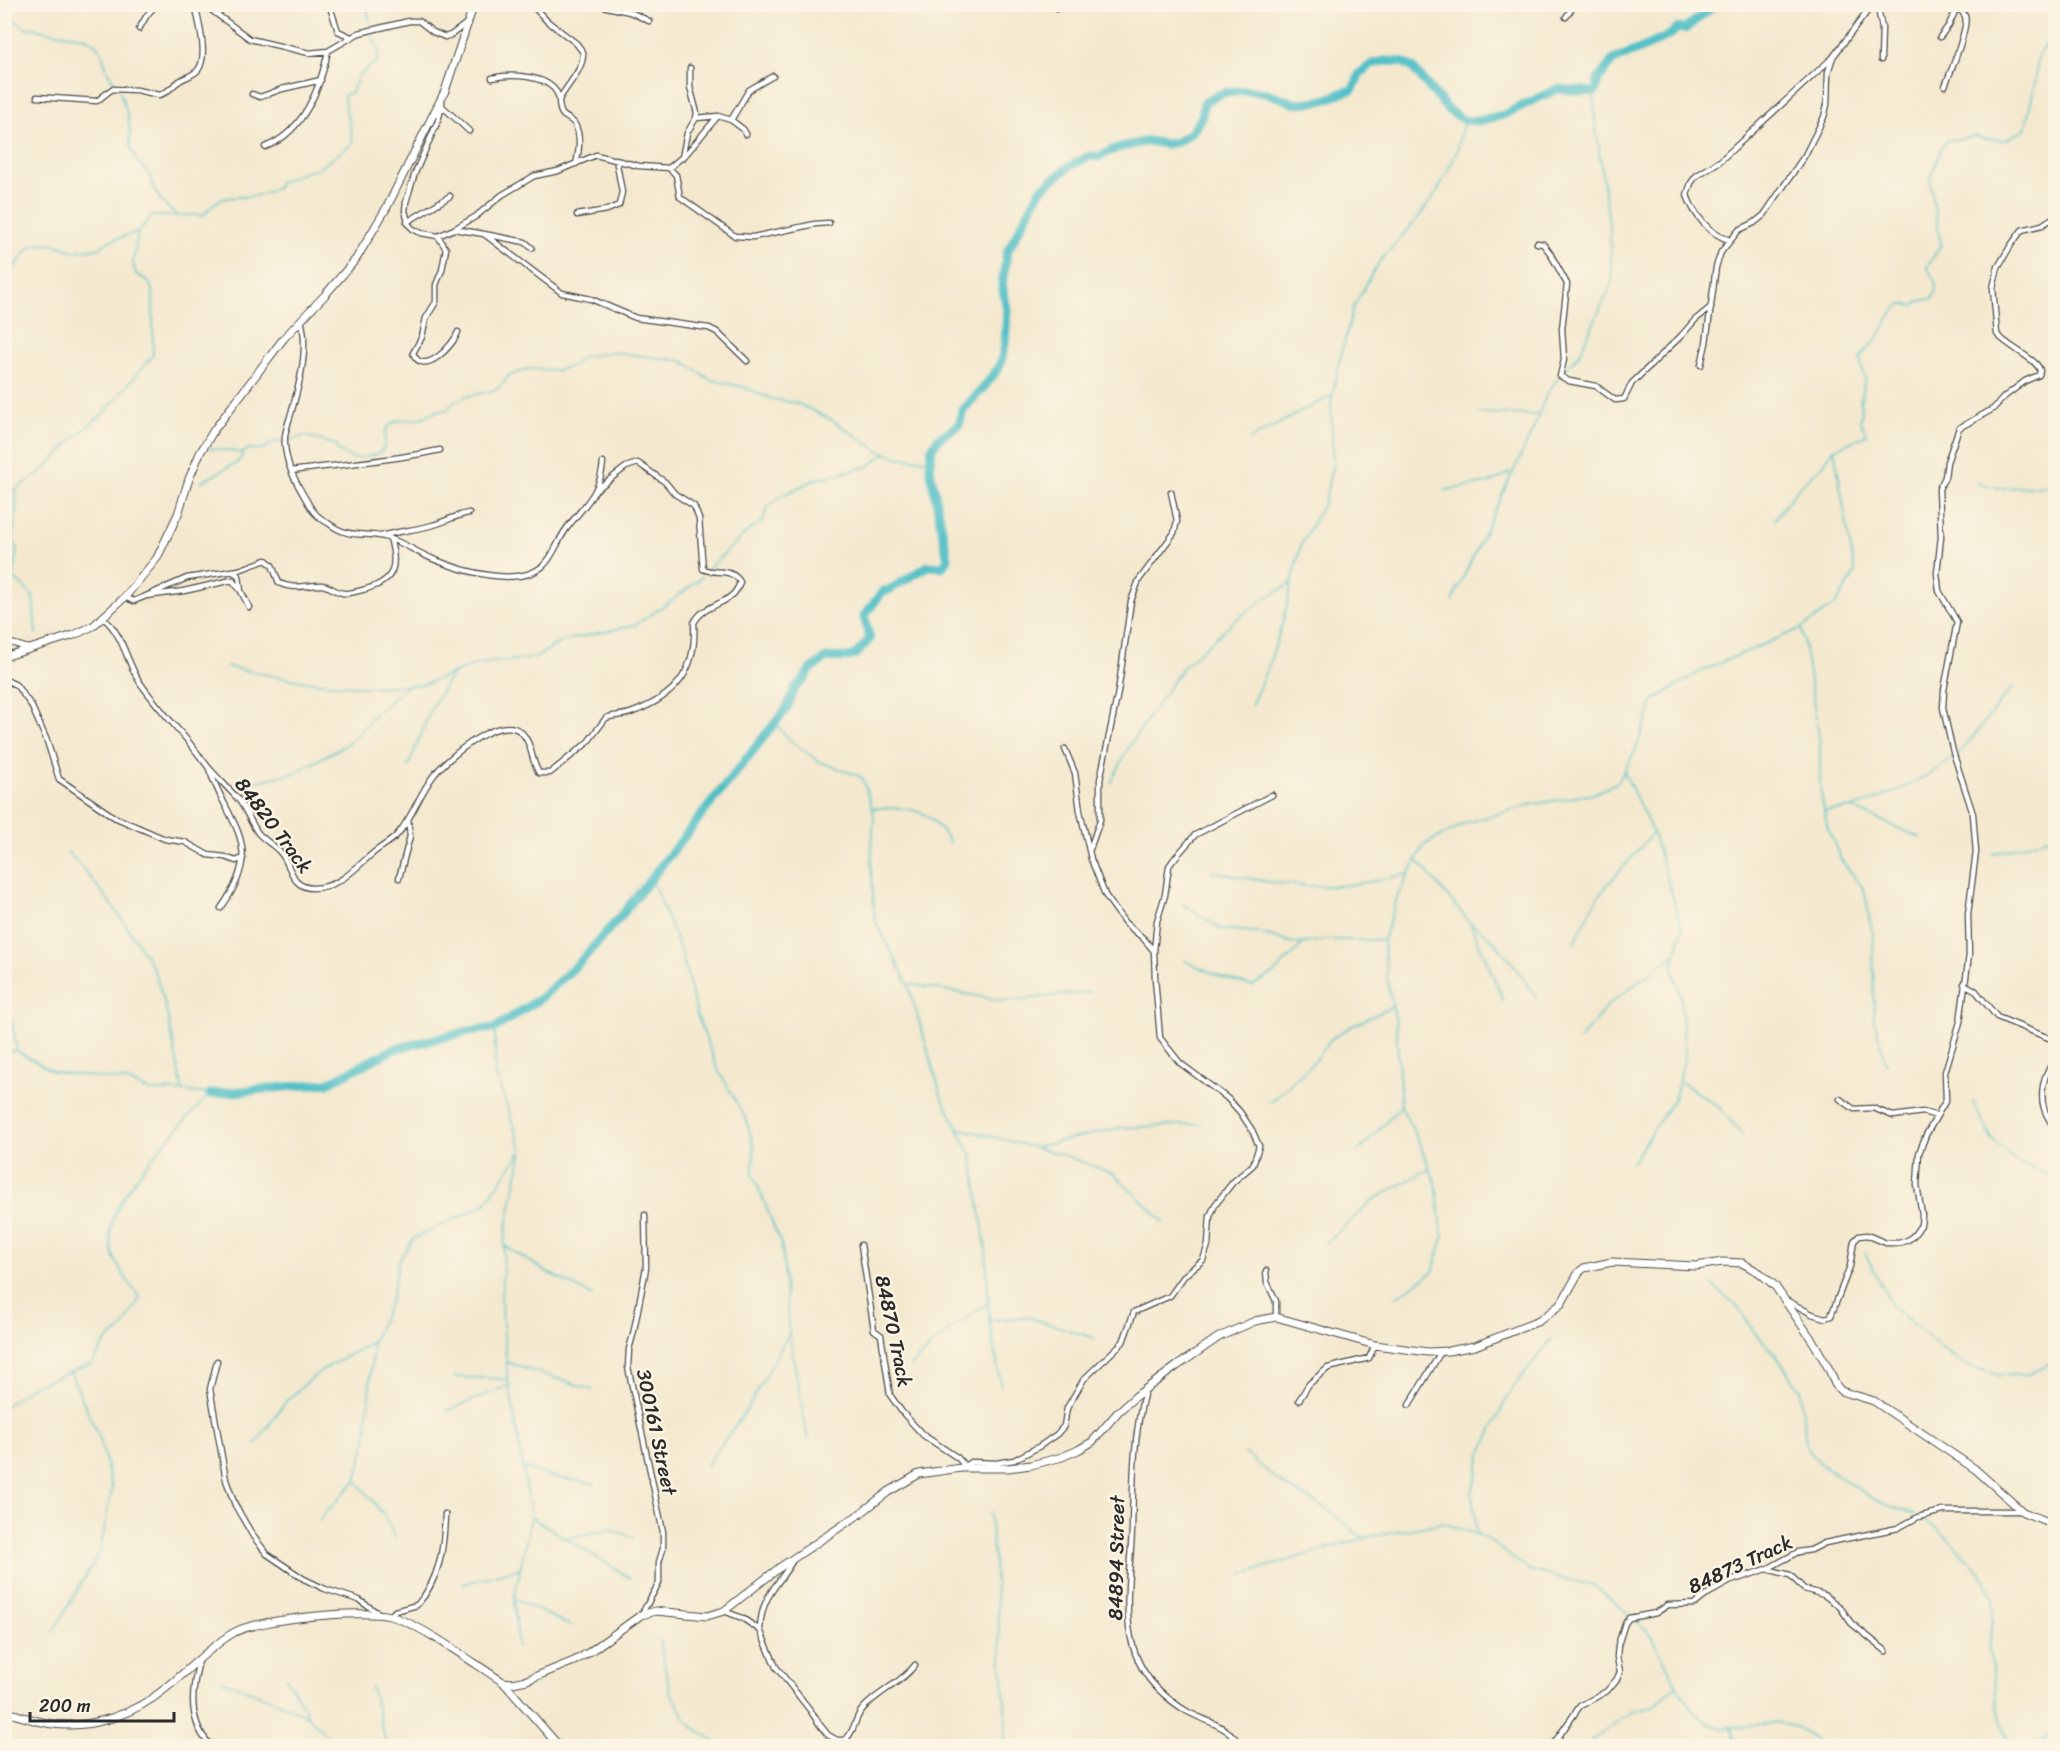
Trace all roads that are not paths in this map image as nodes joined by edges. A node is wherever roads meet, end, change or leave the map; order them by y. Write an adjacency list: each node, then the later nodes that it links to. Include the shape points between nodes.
1 (157, 4): 15 (street)
2 (195, 4): 27 (street, via 202,41 201,64 165,94 112,89 97,101)
3 (203, 4): 18 (street, via 250,39 309,53)
4 (329, 4): 17 (street, via 338,31)
5 (498, 4): 11 (street)
6 (531, 4): 28 (street, via 584,51 576,76)
7 (593, 4): 13 (street, via 630,12)
8 (1575, 4): 12 (street)
9 (1875, 4): 19 (street); 20 (street, via 1882,28)
10 (1956, 6): 16 (street); 25 (street, via 1965,20)
11 (473, 7): 14 (street)
12 (1566, 17)
13 (648, 21)
14 (468, 22): 17 (street, via 445,37 419,21 409,21); 29 (street)
15 (139, 29)
16 (1940, 36)
17 (351, 37): 18 (street)
18 (328, 51): 24 (street)
19 (1833, 57): 48 (street, via 1824,117 1806,155 1764,215); 48 (street, via 1691,183 1687,195 1694,209 1718,237)
20 (1881, 60)
21 (690, 68): 31 (street)
22 (773, 76): 32 (street, via 748,90)
23 (492, 78): 28 (street, via 539,80 554,89)
24 (321, 80): 26 (street, via 260,97); 35 (street, via 310,106 286,135)
25 (1946, 86)
26 (252, 94)
27 (37, 97)
28 (559, 100): 38 (street, via 563,115 577,130)
29 (442, 102): 33 (street); 43 (street, via 410,190 405,211); 52 (street, via 356,259)
30 (718, 116): 31 (street); 32 (street); 36 (street)
31 (696, 118): 36 (street, via 687,133)
32 (731, 120): 34 (street)
33 (469, 131)
34 (746, 134)
35 (265, 147)
36 (682, 158): 39 (street)
37 (616, 159): 38 (street, via 596,155); 39 (street, via 639,166); 41 (street, via 622,192 619,205)
38 (576, 164): 45 (street, via 534,176)
39 (669, 168): 44 (street, via 676,175 680,197 735,236 753,237)
40 (450, 196): 43 (street)
41 (577, 215)
42 (2055, 216): 83 (street, via 2042,225 2022,230 1998,267 1993,288 1997,334 2037,363 2039,375 1959,428 1939,489 1941,537 1936,573 1939,591 1957,622 1943,708 1973,814 1975,842)
43 (407, 222): 47 (street, via 412,229)
44 (829, 223)
45 (454, 229): 46 (street); 47 (street)
46 (484, 234): 50 (street, via 525,242); 54 (street, via 562,293 591,299 636,318 709,328)
47 (438, 236): 53 (street, via 446,249 436,285 436,302 426,318 414,357 423,362 434,360 450,346)
48 (1730, 240): 51 (street, via 1716,267)
49 (1537, 243): 51 (street, via 1550,253 1567,284 1560,376 1590,384 1615,400 1624,399 1632,383)
50 (532, 248)
51 (1711, 307): 55 (street)
52 (301, 320): 58 (street, via 303,357 285,435); 66 (street, via 214,430 200,453 157,558)
53 (458, 332)
54 (747, 361)
55 (1701, 365)
56 (440, 450): 58 (street, via 398,459)
57 (603, 462): 59 (street)
58 (291, 471): 62 (street, via 313,511 331,526 350,535)
59 (596, 490): 63 (street, via 561,536 549,560 520,577 479,573 433,559); 77 (street, 84820 Track, via 638,464 665,482 697,512 702,569 730,572 740,582 733,597 710,607 693,623 691,659 665,697 631,713 606,718 587,743 550,774 539,773 528,743 518,730 509,727 487,732 442,766)
60 (1171, 492): 78 (street, via 1177,521 1174,533 1139,580 1131,601 1100,780 1100,820)
61 (469, 513): 62 (street, via 435,525)
62 (381, 536): 63 (street)
63 (390, 538): 64 (street, via 394,552 390,575 381,585 344,594 328,586 293,587 279,583 266,560)
64 (232, 571): 65 (street, via 239,576); 67 (street, via 187,578)
65 (241, 591): 67 (street, via 236,583 227,580); 68 (street)
66 (124, 597): 67 (street, via 134,601); 69 (street)
67 (146, 597)
68 (249, 608)
69 (103, 618): 71 (street, via 74,635); 75 (street, 84820 Track, via 118,635 144,689)
70 (4, 641): 71 (street)
71 (28, 648): 72 (street)
72 (4, 657)
73 (4, 679): 79 (street, via 16,685 32,705 59,779 67,785 114,817 165,839 185,842 208,855 236,861)
74 (1065, 749): 78 (street, via 1075,773)
75 (208, 767): 77 (street, 84820 Track, via 240,801 260,835 278,850 303,887 322,887 342,879 389,843); 79 (street, via 241,839)
76 (1272, 795): 82 (street, via 1196,835 1174,859 1156,921)
77 (408, 819): 80 (street, via 410,836)
78 (1090, 849): 82 (street, via 1094,870 1111,905)
79 (243, 858): 81 (street, via 232,893)
80 (399, 878)
81 (221, 908)
82 (1154, 951): 100 (street, via 1160,1038 1186,1068 1240,1112 1257,1140 1257,1156 1215,1205 1203,1260 1185,1275 1170,1296 1134,1312 1123,1342 1084,1379 1067,1408 1061,1430 1014,1460 971,1462)
83 (1964, 984): 84 (street, via 1975,990 1997,1017); 87 (street, via 1960,1022 1945,1072 1946,1100)
84 (2055, 1041)
85 (2055, 1062): 88 (street, via 2048,1068 2042,1099)
86 (1840, 1099): 87 (street, via 1854,1109 1873,1108 1893,1116 1923,1112)
87 (1937, 1116): 92 (street, via 1919,1153 1917,1185 1922,1215 1914,1235 1899,1243 1859,1236 1854,1241 1848,1272 1831,1316 1812,1314)
88 (2055, 1130)
89 (645, 1215): 108 (street, 300161 Street, via 646,1268 628,1349 628,1367 663,1532 663,1549 658,1583)
90 (861, 1245): 100 (street, 84870 Track, via 874,1330 881,1335 890,1395 923,1435 958,1458)
91 (1266, 1271): 93 (street, via 1276,1300)
92 (1781, 1298): 95 (street, via 1761,1273 1742,1263 1598,1263 1579,1272 1561,1304 1539,1321 1475,1346); 101 (street, via 1814,1343 1841,1391 1874,1401 1890,1411 1975,1469)
93 (1276, 1317): 94 (street); 97 (street, via 1255,1321 1219,1337)
94 (1375, 1345): 95 (street); 98 (street, via 1370,1358 1328,1368 1309,1384)
95 (1441, 1352): 99 (street)
96 (217, 1362): 107 (street, via 210,1389 226,1479 235,1505 256,1542 304,1579 359,1600)
97 (1145, 1390): 100 (street, via 1118,1412 1092,1442 1062,1457 1008,1468); 118 (street, 84894 Street, via 1132,1476 1127,1596 1137,1661 1170,1701 1222,1728 1237,1738)
98 (1299, 1400)
99 (1409, 1405)
100 (963, 1466): 104 (street, via 908,1479)
101 (2021, 1511): 103 (street); 105 (street, 84873 Track, via 1930,1514 1888,1531 1818,1545)
102 (445, 1514): 109 (street, via 435,1580 417,1605)
103 (2055, 1525)
104 (795, 1557): 106 (street); 110 (street, via 768,1596)
105 (1767, 1569): 111 (street, via 1790,1575 1804,1589 1824,1595); 119 (street, 84873 Track, via 1731,1581 1695,1604 1668,1605 1629,1618 1618,1645 1617,1679 1607,1691 1580,1706)
106 (724, 1611): 108 (street, via 707,1616 656,1611); 110 (street)
107 (380, 1615): 109 (street); 112 (street, via 350,1613 255,1626 236,1631)
108 (641, 1615): 114 (street, via 574,1661 533,1678)
109 (390, 1616): 114 (street, via 419,1629)
110 (760, 1630): 113 (street, via 776,1667 828,1735 837,1740 850,1736 860,1712 908,1675)
111 (1886, 1651)
112 (199, 1658): 115 (street, via 166,1689 140,1707 113,1718 53,1724); 117 (street, via 193,1716)
113 (915, 1665)
114 (503, 1682): 116 (street)
115 (4, 1711)
116 (556, 1745)
117 (211, 1746)
118 (1240, 1746)
119 (1552, 1746)

